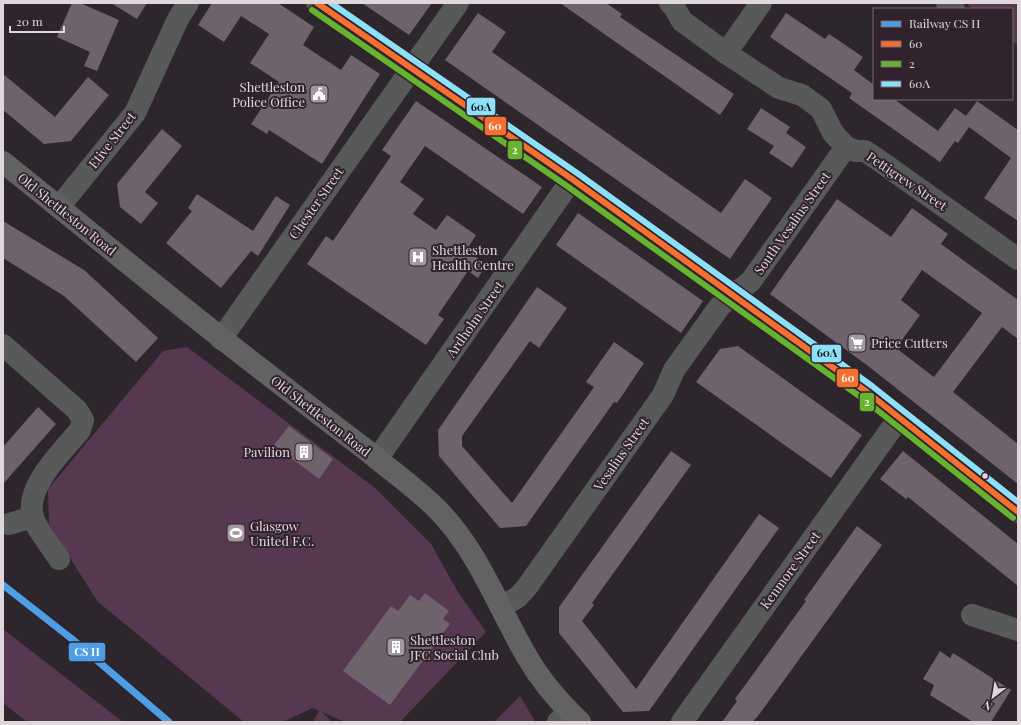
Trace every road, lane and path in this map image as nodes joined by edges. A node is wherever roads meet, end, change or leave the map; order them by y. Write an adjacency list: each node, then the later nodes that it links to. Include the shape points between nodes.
1 (188, 3): 11 (street, Etive Street, via 178,19 135,113)
2 (317, 3): 7 (street)
3 (458, 3): 7 (street, Chester Street)
4 (670, 3): 6 (street, via 682,21)
5 (761, 3): 6 (street)
6 (726, 53): 8 (street, via 780,88 802,95 821,109 833,133)
7 (412, 69): 10 (street); 14 (street, Chester Street)
8 (846, 147): 12 (street, Pettigrew Street, via 865,152 877,159); 13 (street, South Vesalius Street, via 751,281)
9 (3, 162): 11 (main road, Old Shettleston Road)
10 (572, 179): 13 (street); 17 (street, Ardholm Street)
11 (59, 207): 14 (main road, Old Shettleston Road)
12 (1018, 259)
13 (734, 296): 16 (street); 22 (street, Vesalius Street, via 720,306 674,370 663,395 527,588)
14 (221, 338): 17 (main road, Old Shettleston Road)
15 (3, 345): 19 (street, via 77,410 83,420 80,430 40,479 32,501)
16 (899, 418): 18 (street); 26 (street, Kenmore Street)
17 (377, 459): 22 (main road, Old Shettleston Road, via 424,497 450,524 475,559)
18 (1018, 512)
19 (33, 517): 20 (street); 21 (street)
20 (9, 524)
21 (59, 559)
22 (501, 607): 25 (main road, Old Shettleston Road, via 534,669)
23 (972, 615): 24 (street)
24 (1018, 630)
25 (569, 719)
26 (682, 722)

